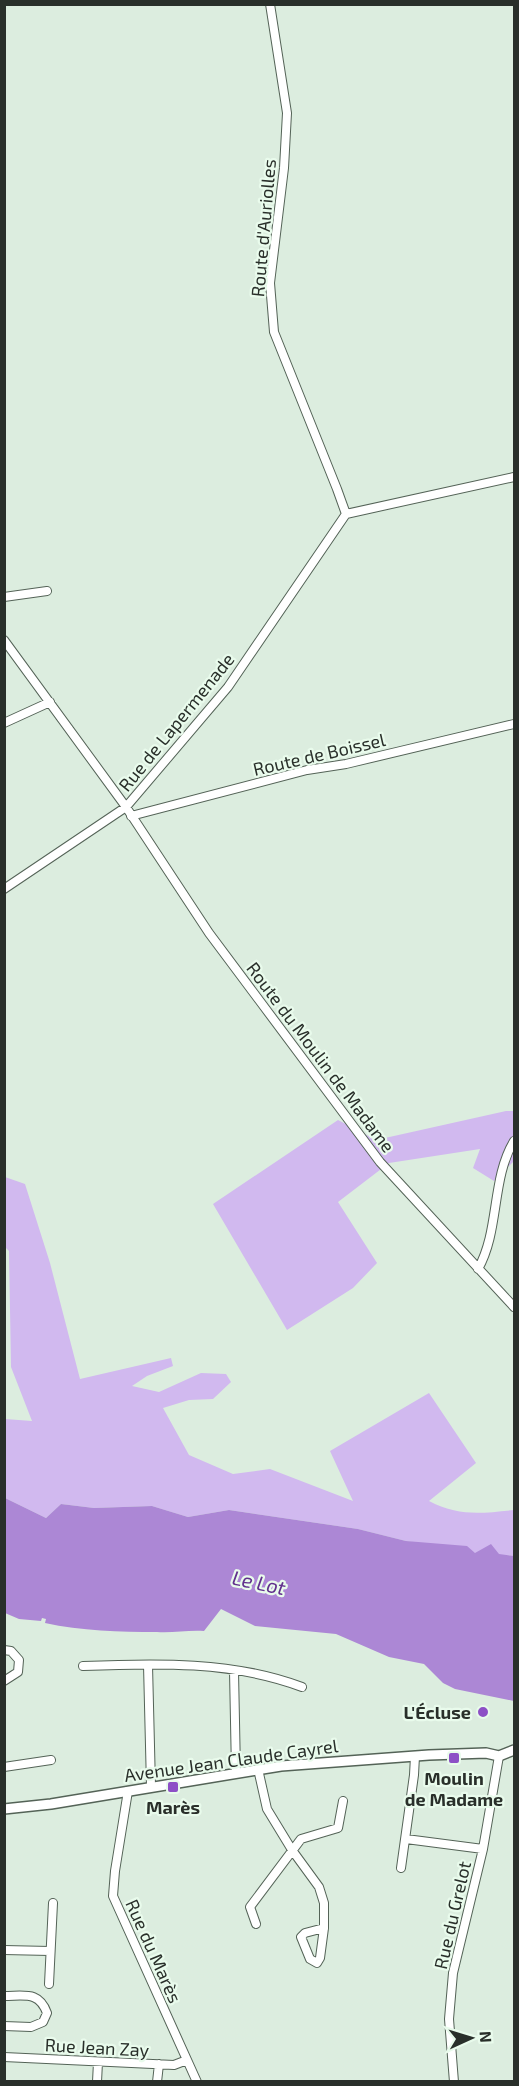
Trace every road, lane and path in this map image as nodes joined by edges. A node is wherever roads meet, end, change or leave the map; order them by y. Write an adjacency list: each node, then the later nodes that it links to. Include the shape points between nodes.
1 (270, 4): 3 (street, Route d'Auriolles, via 286,113 284,168 270,283 272,319)
2 (514, 477): 3 (street)
3 (346, 514): 10 (street, Rue de Lapermenade, via 228,687)
4 (47, 591): 5 (street)
5 (4, 597)
6 (4, 640): 7 (street, Rue de Lapermenade)
7 (50, 702): 8 (street); 10 (street, Rue de Lapermenade)
8 (4, 723)
9 (514, 724): 11 (street, Route de Boissel, via 307,770)
10 (126, 807): 11 (street, Route du Moulin de Madame); 12 (street)
11 (131, 816): 14 (street, Route du Moulin de Madame, via 209,933 380,1162)
12 (4, 889)
13 (514, 1141): 14 (street, via 500,1185 486,1254)
14 (478, 1269): 15 (street, Route du Moulin de Madame)
15 (514, 1307)
16 (4, 1650): 20 (street, via 19,1660 18,1672)
17 (148, 1665): 18 (street); 19 (street, via 206,1666); 29 (street)
18 (83, 1666)
19 (234, 1671): 21 (street); 28 (street)
20 (4, 1681)
21 (302, 1687)
22 (514, 1750): 24 (main road)
23 (415, 1756): 24 (main road, Avenue Jean Claude Cayrel); 27 (main road, Avenue Jean Claude Cayrel); 33 (street)
24 (499, 1756): 34 (street, Rue du Grelot)
25 (51, 1760): 26 (street)
26 (4, 1767)
27 (258, 1769): 28 (main road, Avenue Jean Claude Cayrel); 35 (street, via 267,1809)
28 (236, 1772): 29 (main road, Avenue Jean Claude Cayrel)
29 (151, 1786): 30 (main road, Avenue Jean Claude Cayrel)
30 (128, 1791): 32 (main road, Avenue Jean Claude Cayrel); 46 (street, Rue du Marès, via 113,1896)
31 (344, 1801): 35 (street, via 338,1828 301,1839)
32 (4, 1809)
33 (406, 1839): 34 (street); 36 (street)
34 (483, 1849): 52 (street, Rue du Grelot, via 450,1996)
35 (292, 1850): 38 (street, via 250,1907); 39 (street, via 320,1887)
36 (401, 1868)
37 (53, 1903): 41 (street)
38 (256, 1924)
39 (324, 1928)
40 (4, 1950): 41 (street)
41 (50, 1951): 42 (street)
42 (49, 1984)
43 (4, 1995): 44 (street, via 33,1996 43,2002 47,2013 43,2022 31,2027)
44 (4, 2026)
45 (4, 2057): 47 (street, Rue Jean Zay)
46 (187, 2060): 48 (street, Rue Jean Zay, via 174,2065); 51 (street, Rue du Marès)
47 (98, 2062): 48 (street, Rue Jean Zay); 49 (street)
48 (159, 2064): 50 (street)
49 (97, 2082)
50 (157, 2082)
51 (197, 2082)
52 (454, 2082)

